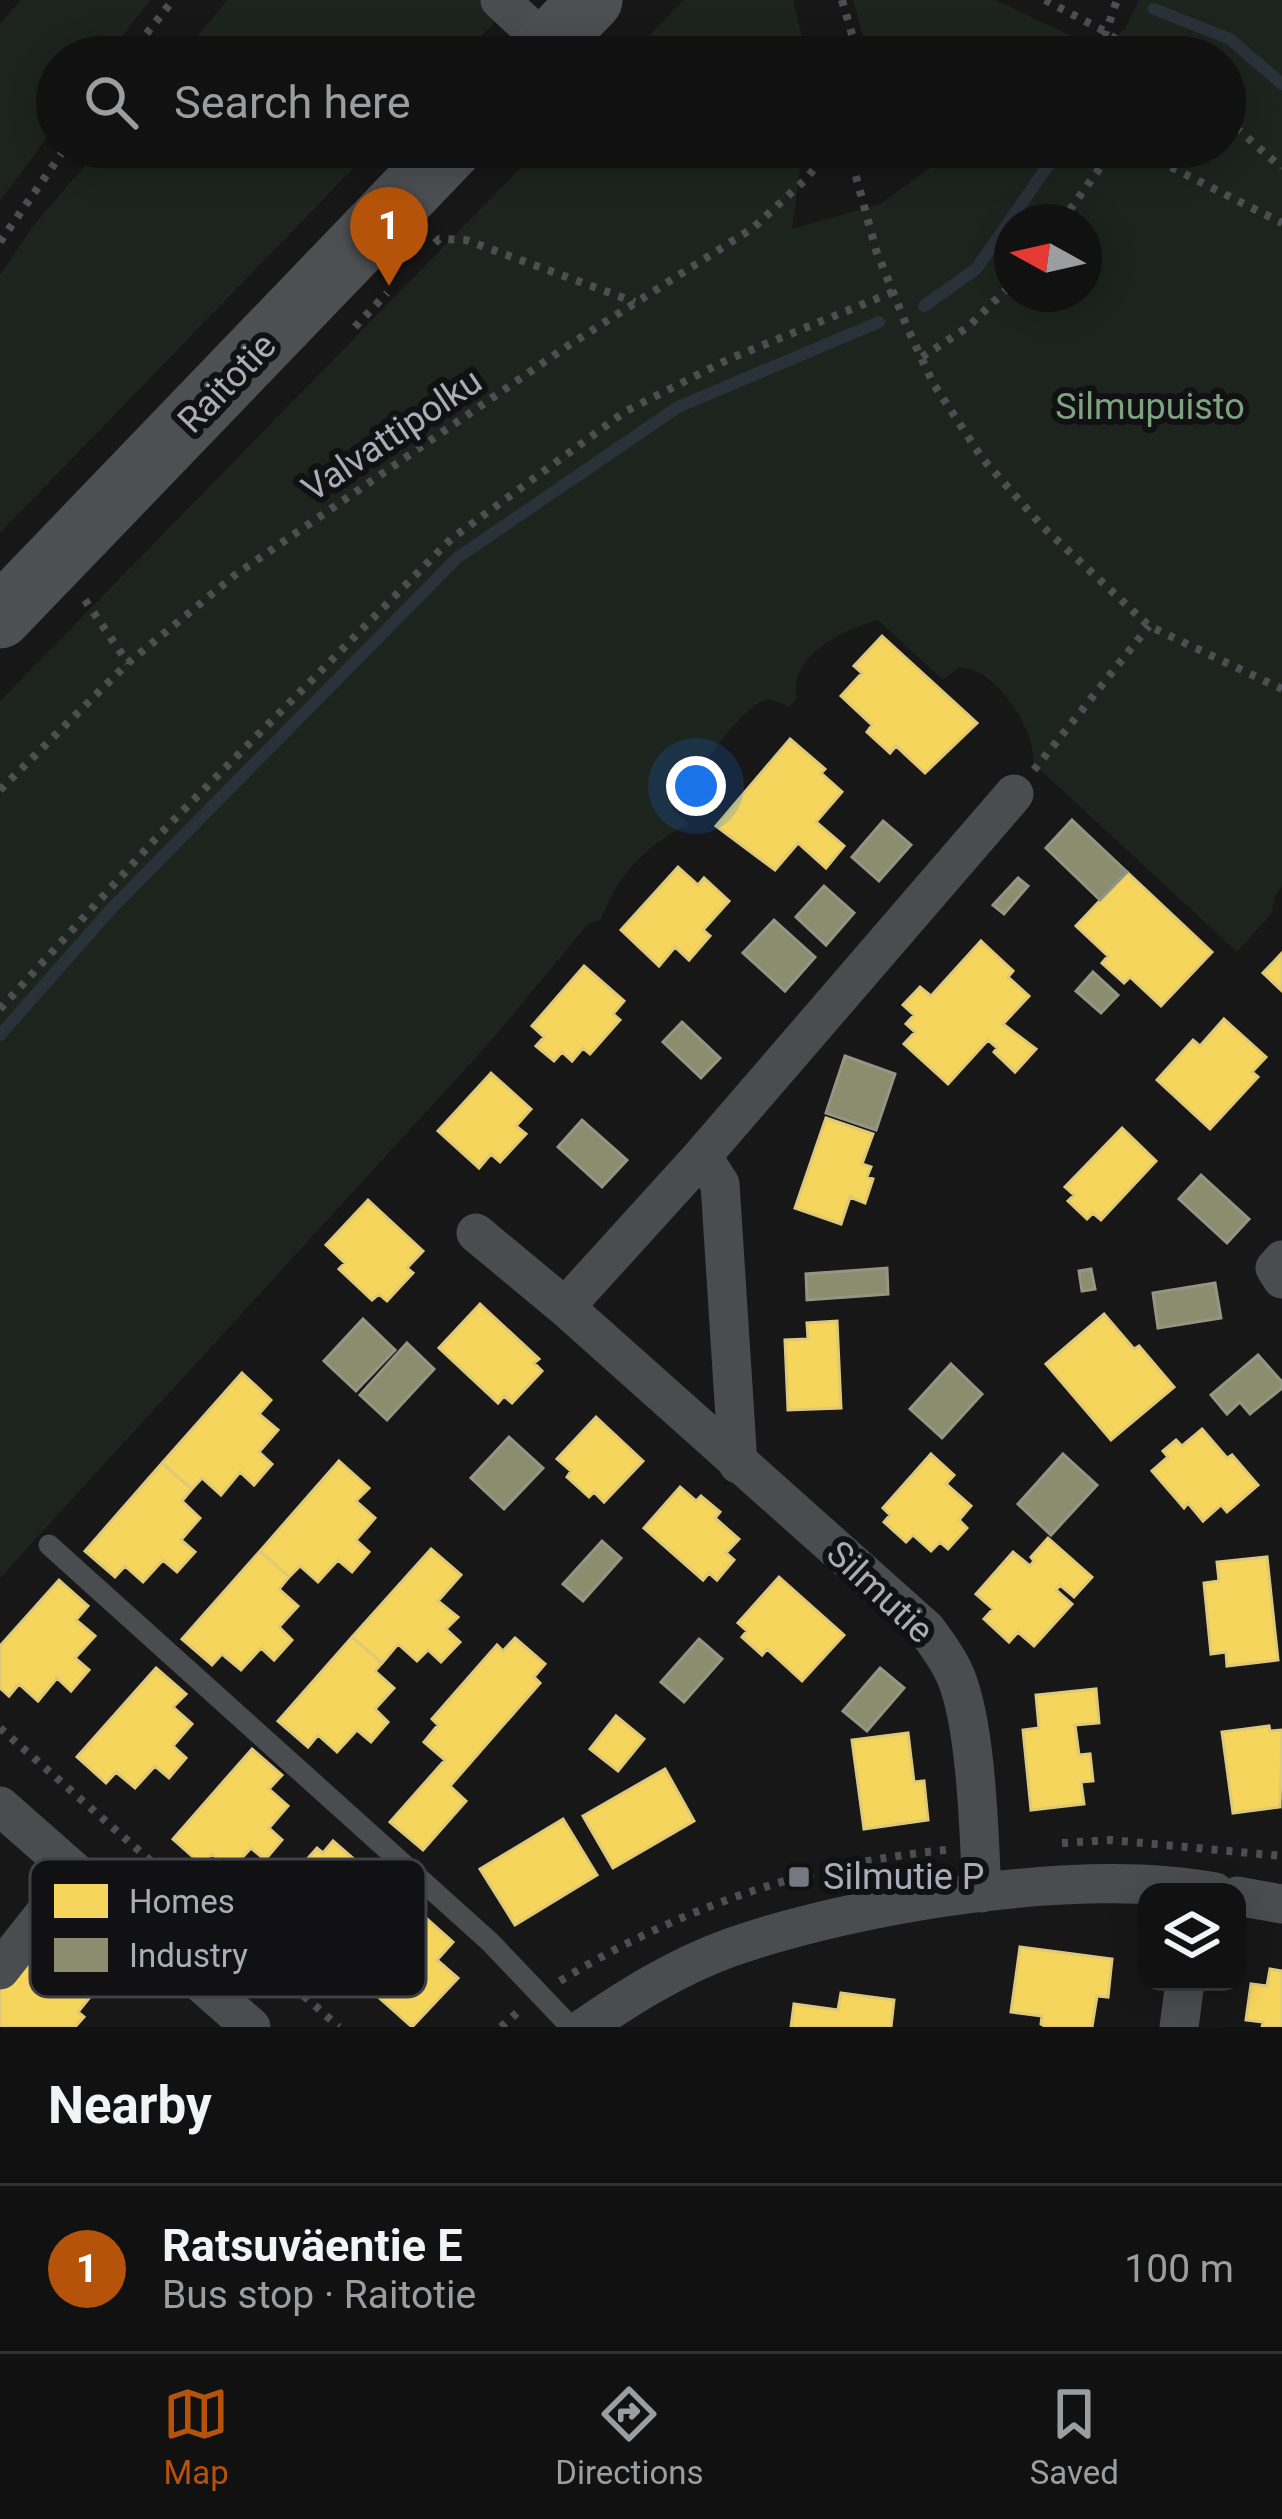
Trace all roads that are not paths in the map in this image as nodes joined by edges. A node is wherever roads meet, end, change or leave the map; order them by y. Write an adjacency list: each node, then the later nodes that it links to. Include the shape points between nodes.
1 (500, 0): 3 (street)
2 (591, 0): 4 (main road)
3 (530, 36)
4 (556, 36)
5 (432, 168): 6 (main road, Raitotie)
6 (0, 616)
7 (1014, 794): 8 (street)
8 (702, 1156): 12 (street); 13 (street, via 720,1184)
9 (476, 1233): 12 (street, Silmutie)
10 (1282, 1260): 11 (street, via 1275,1268)
11 (1282, 1279)
12 (565, 1306): 13 (street, Silmutie)
13 (738, 1464): 20 (street, Silmutie, via 942,1651 967,1718)
14 (49, 1545): 17 (lane)
15 (0, 1806): 16 (street)
16 (60, 1859)
17 (398, 1859)
18 (426, 1884): 28 (lane)
19 (1138, 1887): 20 (street)
20 (982, 1894): 29 (street, via 817,1921 726,1949 636,1991)
21 (1246, 1898): 22 (street)
22 (1282, 1904)
23 (30, 1932): 24 (street)
24 (0, 1970)
25 (1184, 1991): 30 (street)
26 (217, 1997): 27 (street)
27 (251, 2027)
28 (571, 2027)
29 (585, 2027)
30 (1179, 2027)

